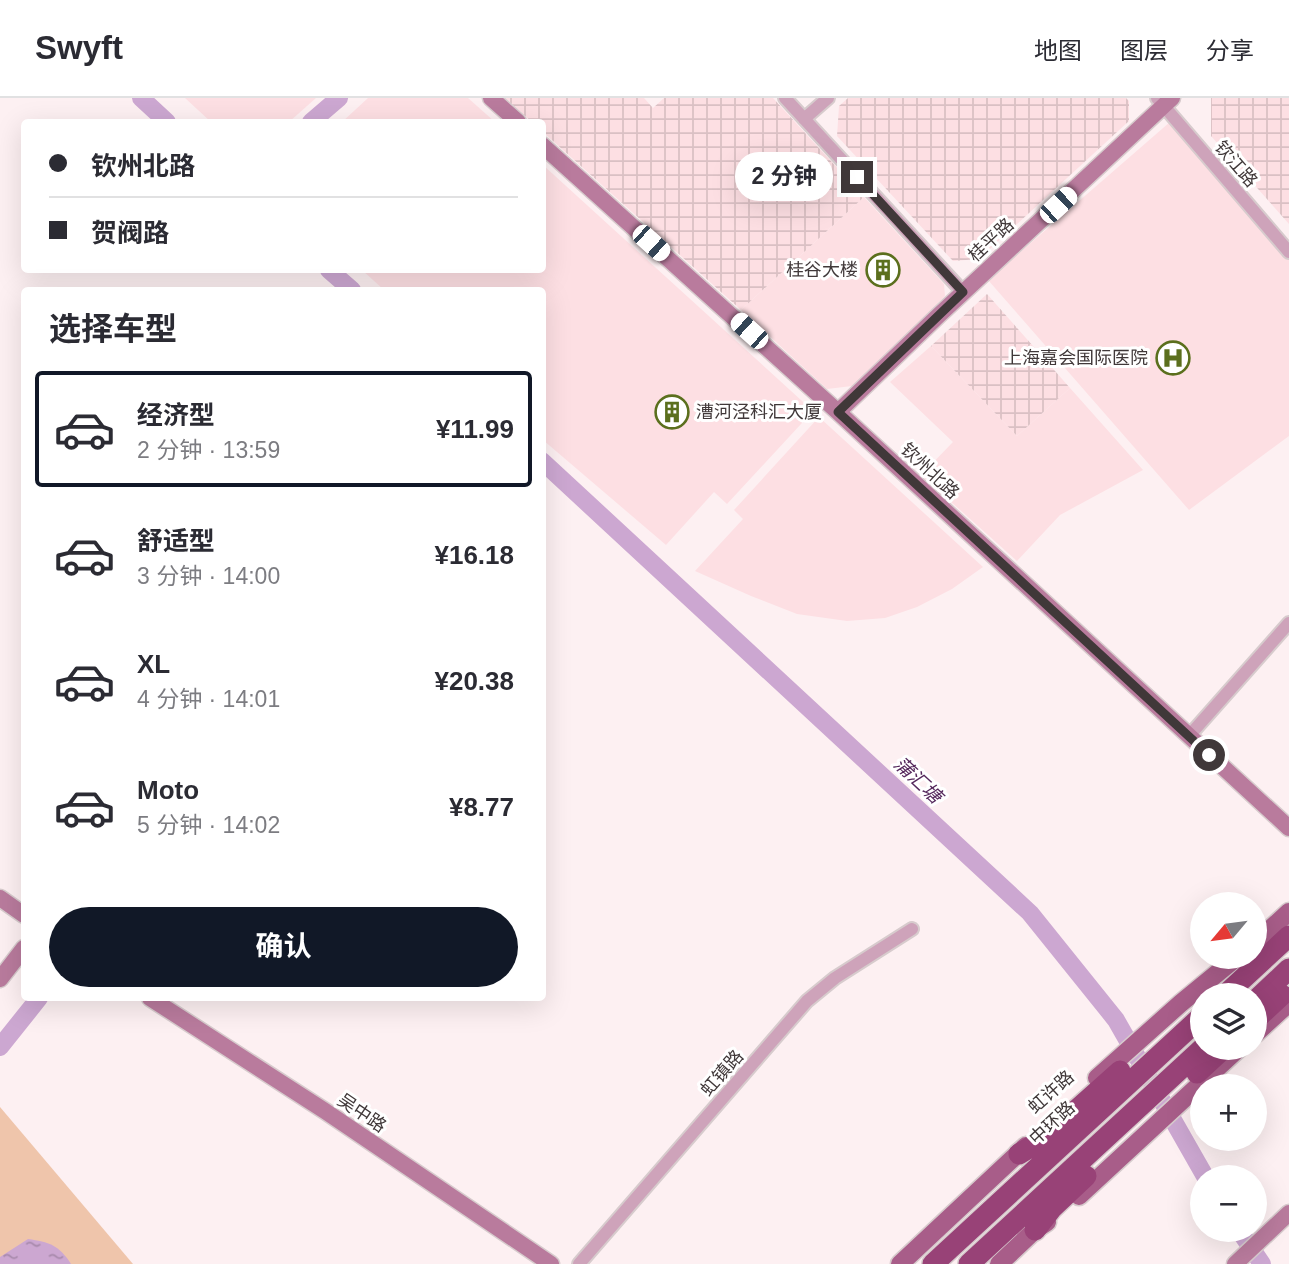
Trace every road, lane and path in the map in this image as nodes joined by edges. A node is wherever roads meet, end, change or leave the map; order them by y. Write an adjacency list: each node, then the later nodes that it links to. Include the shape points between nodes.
1 (491, 98): 5 (street)
2 (785, 98): 6 (street)
3 (828, 98): 6 (street)
4 (1164, 101): 8 (street, 钦江路); 9 (street, 桂平路)
5 (515, 119)
6 (804, 119): 9 (street)
7 (546, 149): 10 (street, 钦州北路)
8 (1289, 252)
9 (963, 292): 10 (street, 桂平路)
10 (838, 412): 12 (street, 钦州北路)
11 (1289, 623): 12 (street)
12 (1189, 736): 13 (street, 钦州北路)
13 (1289, 828)
14 (0, 898): 16 (street)
15 (1289, 912): 18 (main road)
16 (21, 913)
17 (912, 929): 48 (street, 虹镇路, via 807,1001)
18 (1267, 932)
19 (1289, 936): 21 (highway)
20 (21, 952): 26 (street)
21 (1267, 957)
22 (1289, 969): 30 (highway)
23 (1221, 970): 37 (main road, via 1181,1003)
24 (1251, 970): 27 (highway)
25 (1253, 970): 28 (highway)
26 (0, 979)
27 (1233, 983)
28 (1238, 983)
29 (1289, 989): 33 (highway)
30 (1267, 990)
31 (155, 1001): 47 (street, 吴中路)
32 (1289, 1003): 36 (main road)
33 (1267, 1009)
34 (1190, 1014): 37 (highway)
35 (1190, 1022): 37 (highway, 中环路)
36 (1267, 1023)
37 (1161, 1037): 41 (highway, 中环路)
38 (1197, 1060): 42 (highway)
39 (1210, 1060): 42 (highway)
40 (1219, 1060): 42 (main road)
41 (1113, 1079): 44 (highway, via 1045,1138); 50 (highway, 中环路)
42 (1188, 1079): 43 (highway)
43 (1141, 1123): 46 (highway); 51 (highway)
44 (1019, 1154): 49 (main road)
45 (1289, 1213): 53 (street)
46 (1035, 1230): 52 (main road)
47 (551, 1264)
48 (579, 1264)
49 (900, 1264)
50 (933, 1264)
51 (969, 1264)
52 (999, 1264)
53 (1235, 1264)

